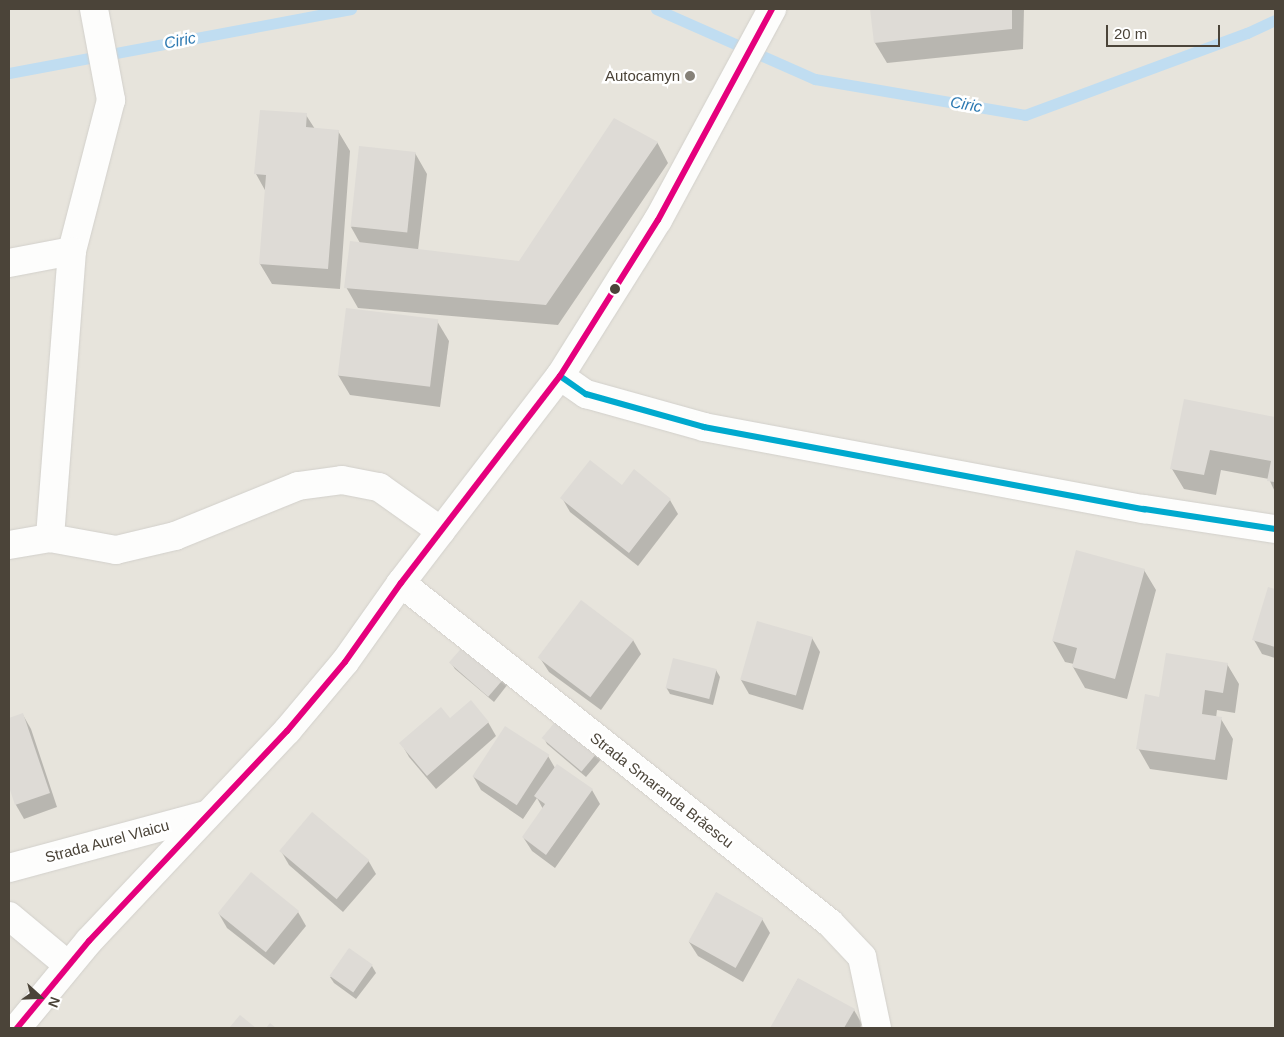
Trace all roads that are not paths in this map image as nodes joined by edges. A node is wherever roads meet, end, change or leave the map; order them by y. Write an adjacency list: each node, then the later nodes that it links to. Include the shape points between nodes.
1 (770, 12): 5 (street, via 658,220)
2 (96, 21): 3 (street, via 111,100)
3 (72, 251): 4 (street); 8 (street)
4 (9, 263)
5 (560, 376): 6 (street, via 586,394 704,427 1134,507); 7 (street)
6 (1275, 529)
7 (441, 531): 8 (street, via 379,487 342,480 298,486 175,536 116,550); 10 (street)
8 (50, 538): 9 (street)
9 (9, 544)
10 (401, 583): 11 (street, via 345,662 287,730); 16 (street, Strada Smaranda Brăescu, via 830,923 862,957)
11 (206, 816): 12 (street, Strada Aurel Vlaicu); 14 (street)
12 (9, 868)
13 (9, 916): 14 (street)
14 (68, 965): 15 (street)
15 (17, 1028)
16 (877, 1028)

